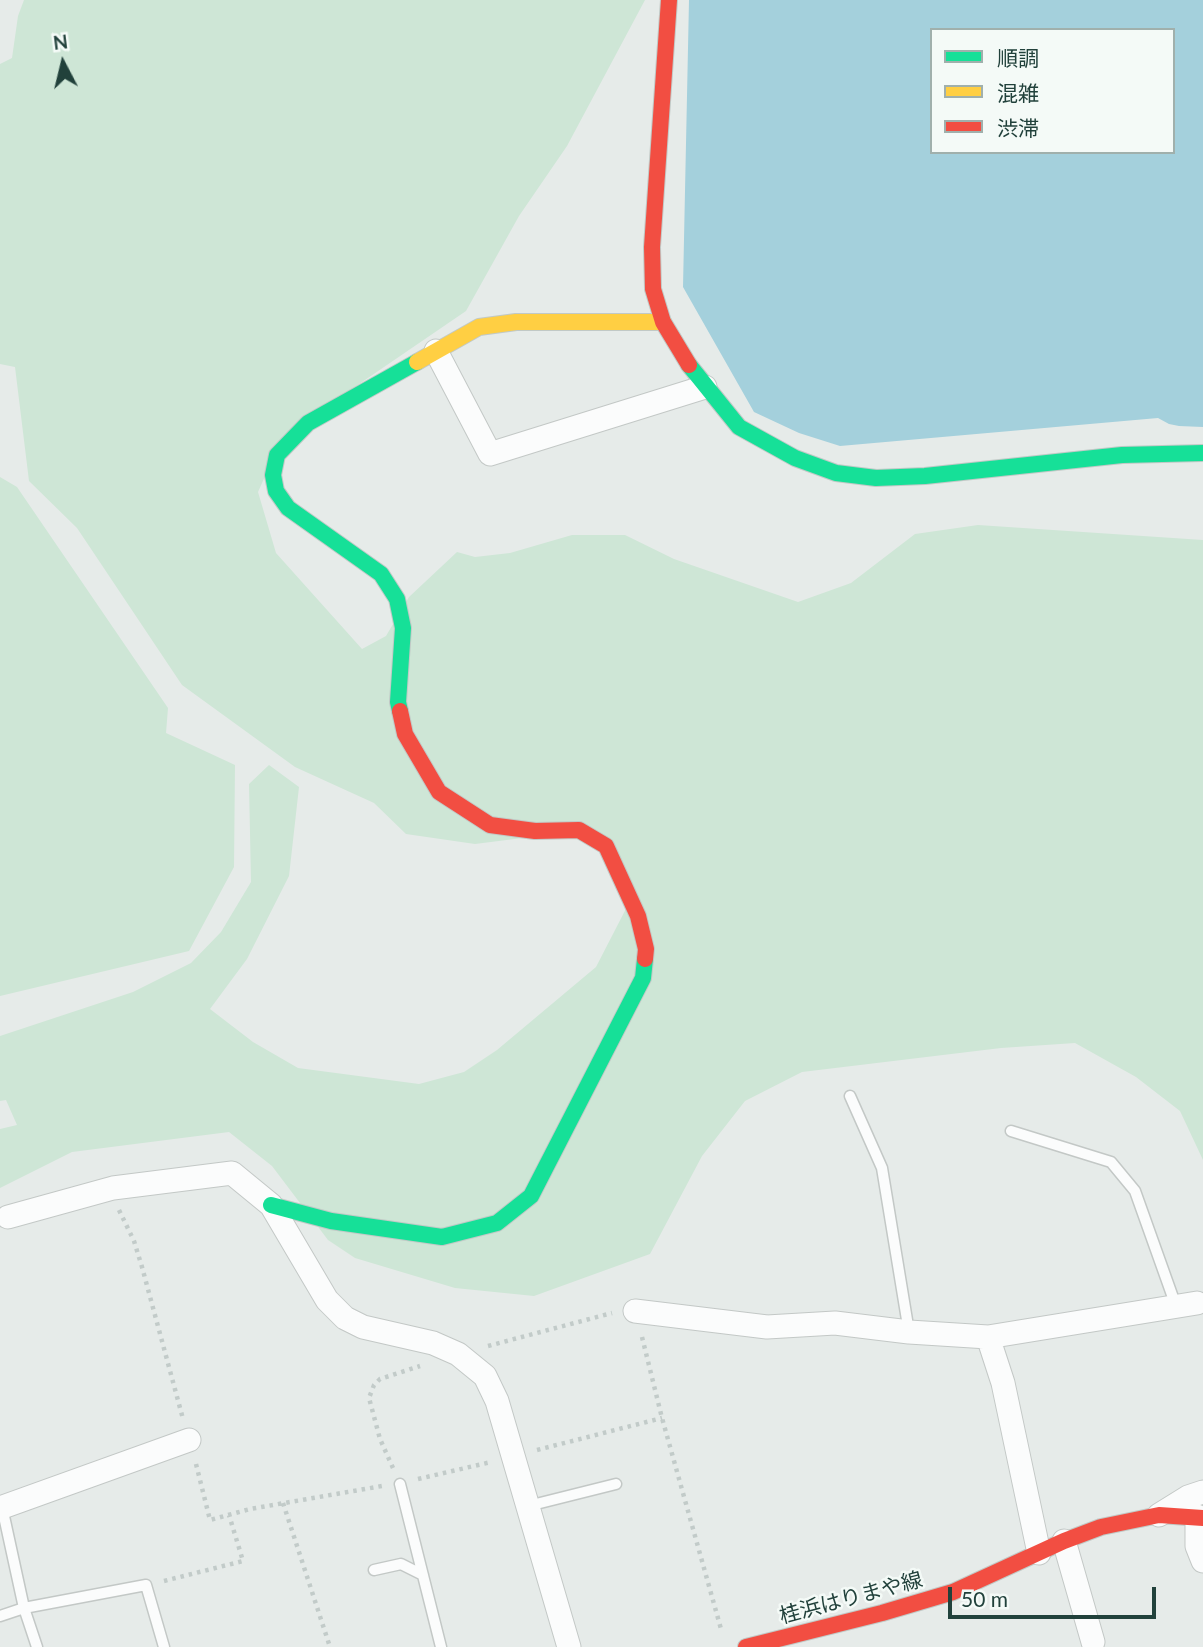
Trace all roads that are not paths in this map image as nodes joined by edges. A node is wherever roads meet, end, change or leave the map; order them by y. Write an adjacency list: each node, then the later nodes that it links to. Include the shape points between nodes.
1 (669, 0): 2 (street, via 652,247 653,289)
2 (663, 322): 3 (street, via 516,322 479,327); 4 (street)
3 (436, 351): 4 (street, via 490,454); 8 (street, via 308,423 277,455 276,491 288,508 382,574 397,599 403,628 398,702 405,734 439,792 490,825 579,830 606,846 638,916 646,949 643,978 531,1196 497,1223 442,1237 331,1221)
4 (705, 387): 5 (street, via 739,427 795,458 836,473 876,478 925,476 1122,455)
5 (1203, 453)
6 (850, 1096): 12 (lane, via 882,1168)
7 (1011, 1131): 10 (lane, via 1111,1162 1135,1191)
8 (271, 1205): 9 (street, via 232,1173 113,1188); 18 (street, via 327,1300 345,1318 363,1327 433,1343 458,1354 485,1376 497,1401)
9 (8, 1217)
10 (1186, 1304): 13 (street)
11 (635, 1311): 12 (street, via 767,1327 835,1323)
12 (909, 1332): 13 (street)
13 (988, 1337): 23 (street, via 1003,1382)
14 (189, 1440): 19 (street)
15 (400, 1483): 26 (lane)
16 (615, 1484): 18 (lane)
17 (1203, 1492): 20 (street)
18 (528, 1506): 33 (street)
19 (1, 1508): 27 (lane)
20 (1159, 1515): 21 (street, 桂浜はりまや線); 22 (street, 桂浜はりまや線, via 1101,1527)
21 (1200, 1517): 24 (street, via 1197,1546)
22 (1064, 1541): 23 (street, 桂浜はりまや線); 29 (street)
23 (1039, 1553): 34 (street, 桂浜はりまや線, via 953,1592)
24 (1203, 1561)
25 (374, 1570): 26 (lane, via 401,1564)
26 (423, 1575): 32 (lane)
27 (24, 1608): 28 (lane); 30 (lane); 31 (lane, via 146,1586)
28 (0, 1616)
29 (1093, 1642)
30 (37, 1647)
31 (164, 1647)
32 (440, 1647)
33 (569, 1647)
34 (746, 1647)

